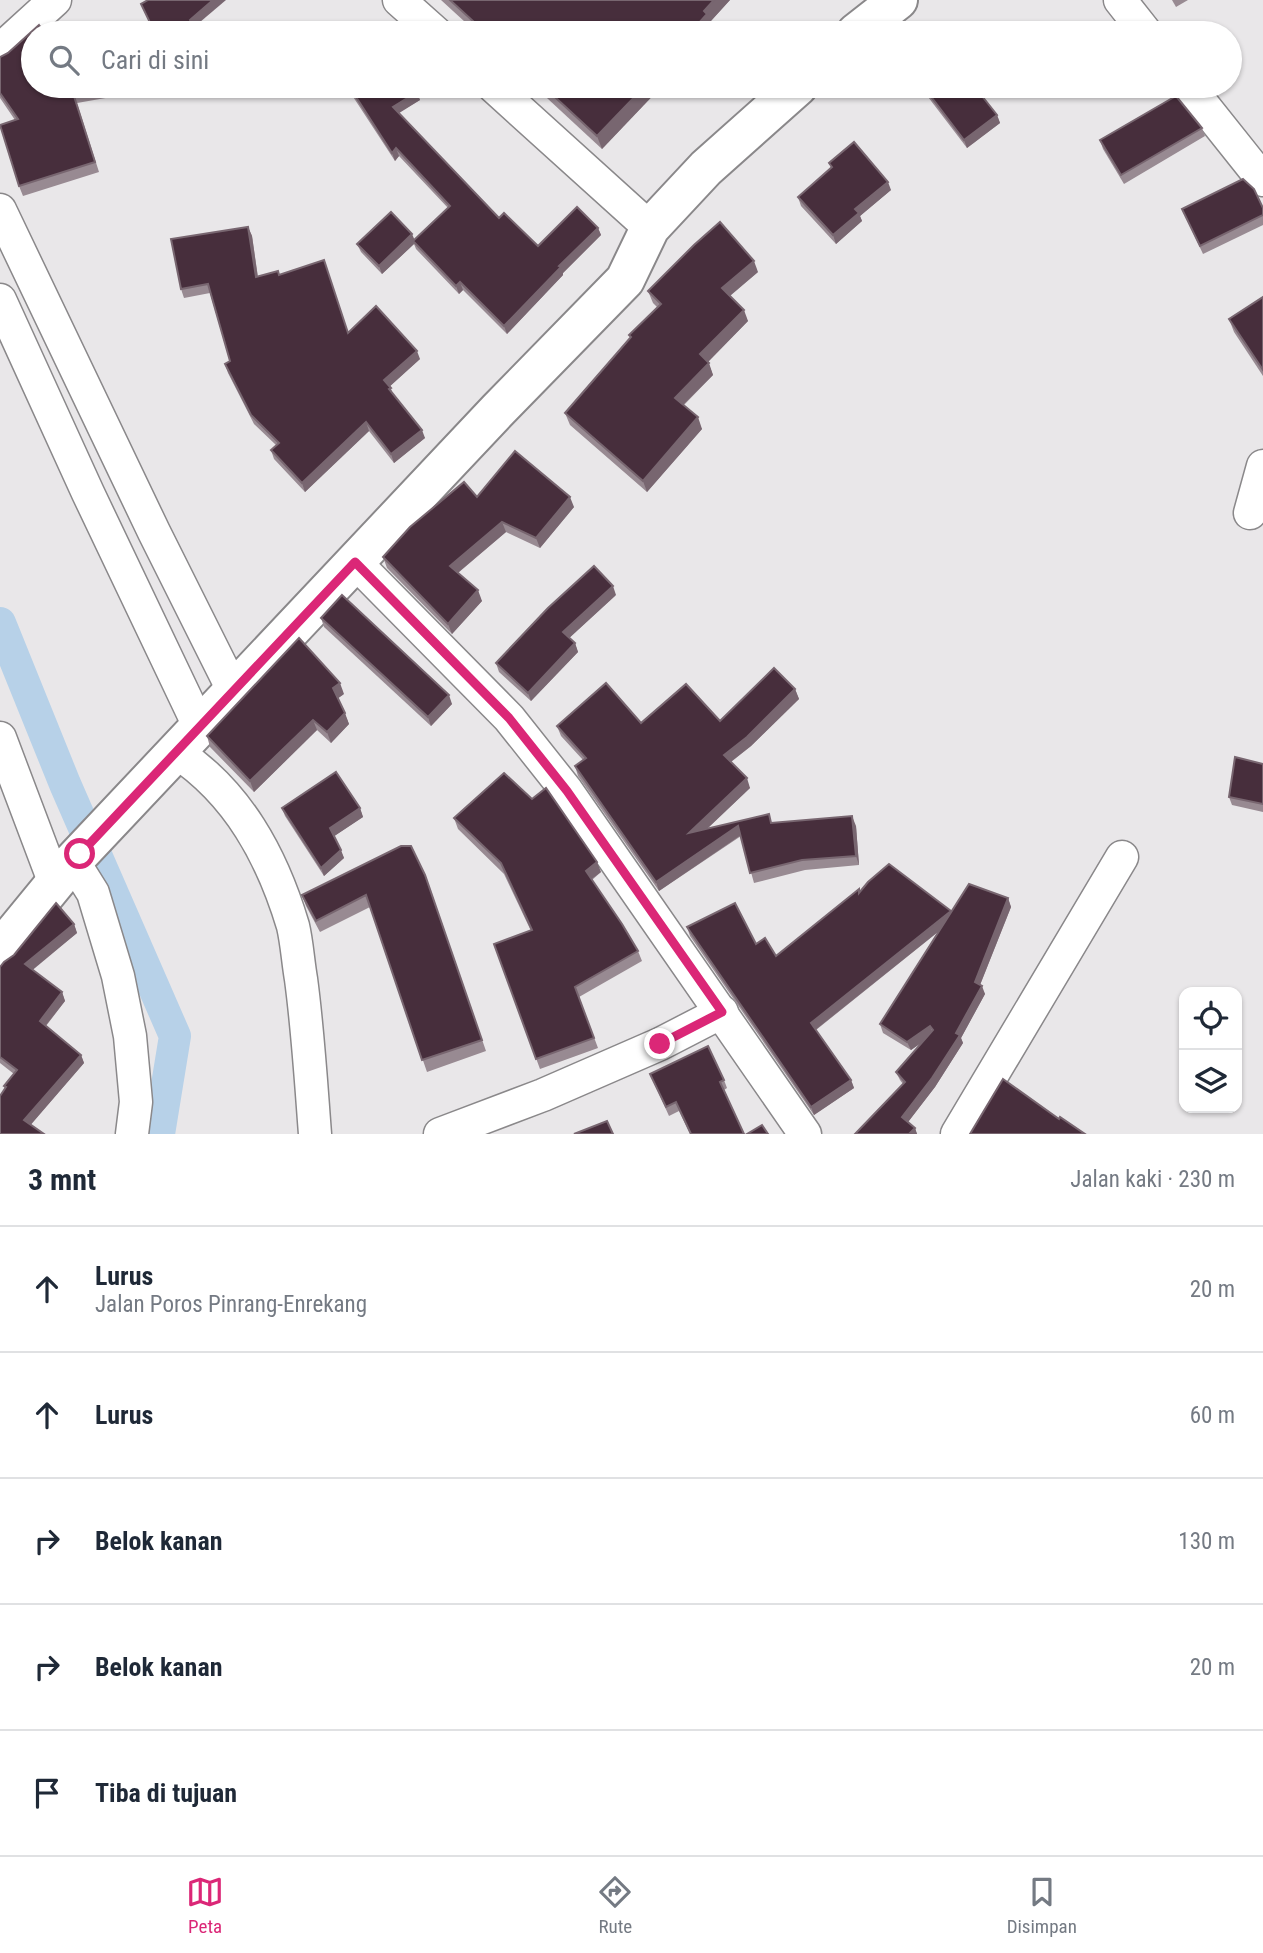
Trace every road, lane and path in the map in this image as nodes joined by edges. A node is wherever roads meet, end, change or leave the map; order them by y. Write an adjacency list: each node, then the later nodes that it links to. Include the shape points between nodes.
1 (55, 0): 5 (street)
2 (399, 0): 6 (street)
3 (898, 0): 7 (main road)
4 (1120, 0): 8 (street)
5 (32, 21)
6 (423, 21)
7 (871, 21)
8 (1137, 21)
9 (21, 31): 10 (street)
10 (0, 50)
11 (506, 98): 16 (street)
12 (785, 98): 16 (main road, via 706,169)
13 (1198, 98): 14 (street)
14 (1263, 180)
15 (0, 210): 21 (street)
16 (650, 228): 20 (main road, via 625,280)
17 (0, 300): 23 (street, via 83,481)
18 (1263, 466): 19 (street)
19 (1250, 513)
20 (355, 562): 21 (main road); 27 (street, via 509,718 567,791)
21 (233, 690): 23 (main road)
22 (0, 738): 25 (street)
23 (176, 752): 25 (main road); 29 (street, via 196,765 242,814 271,865 293,928 306,1015)
24 (1122, 857): 32 (street)
25 (69, 865): 26 (main road); 28 (street, via 93,893 118,976 130,1035 136,1102)
26 (0, 950)
27 (722, 1012): 30 (street, via 590,1075); 31 (street)
28 (132, 1134)
29 (315, 1134)
30 (440, 1134)
31 (805, 1134)
32 (957, 1134)

